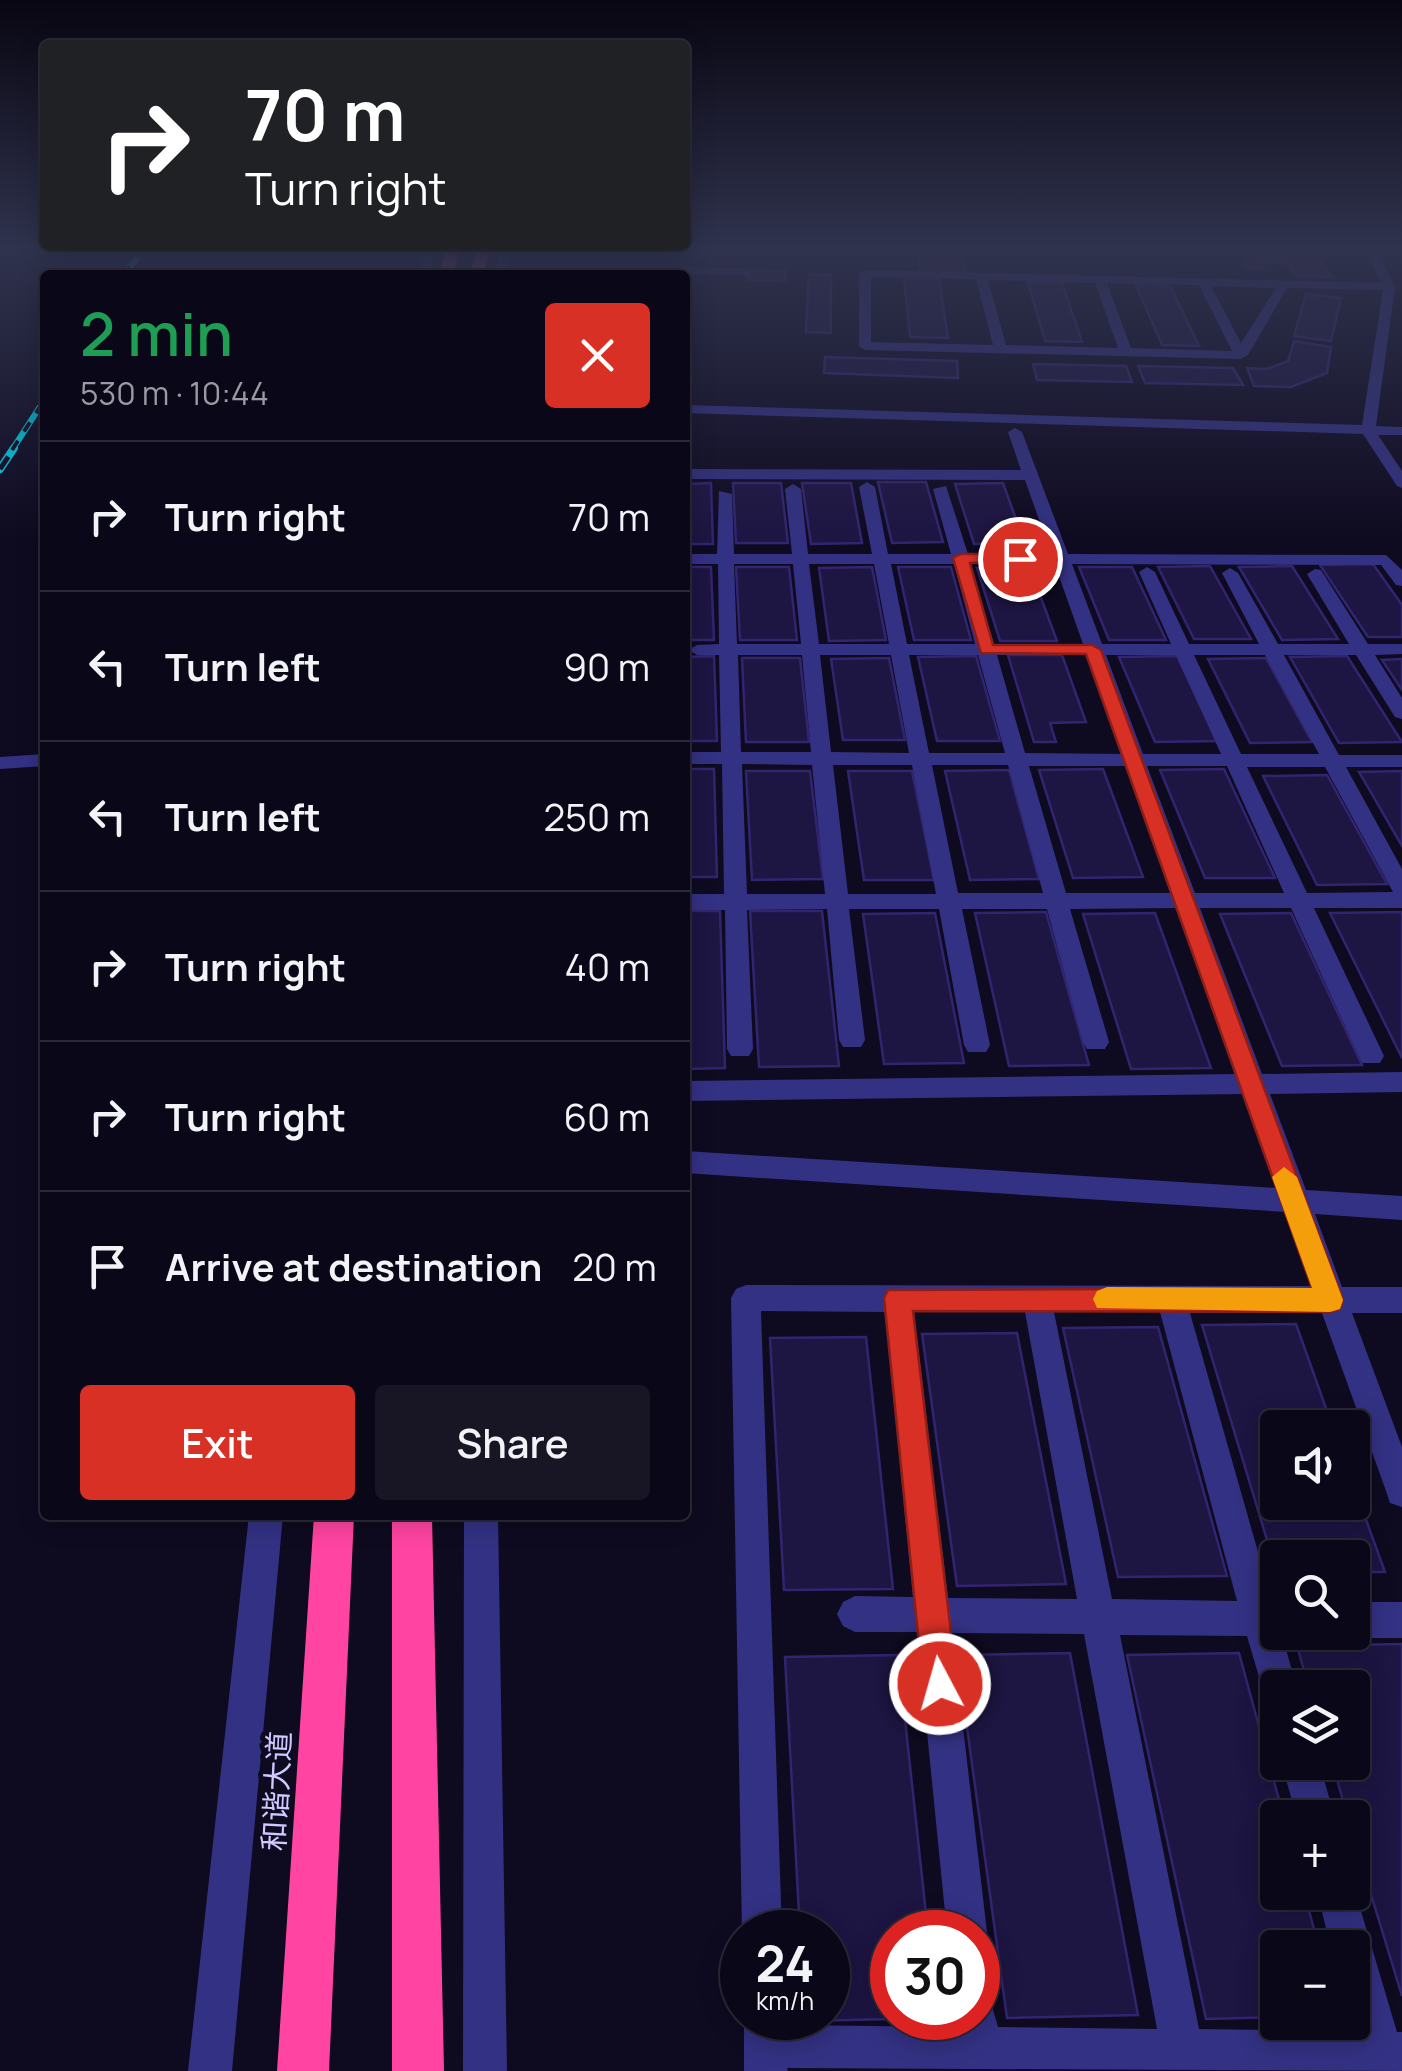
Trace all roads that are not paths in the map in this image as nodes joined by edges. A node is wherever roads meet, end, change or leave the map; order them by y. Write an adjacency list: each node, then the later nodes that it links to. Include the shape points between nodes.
1 (940, 348): 7 (street)
2 (1124, 348): 8 (street)
3 (1237, 348): 9 (street)
4 (1245, 348): 9 (street)
5 (1390, 348): 14 (street)
6 (1396, 348): 14 (street)
7 (1001, 349): 8 (street)
8 (1126, 352): 9 (street)
9 (1241, 355)
10 (690, 409): 14 (street)
11 (690, 423): 13 (street)
12 (1402, 431): 14 (street)
13 (1015, 432): 14 (street); 17 (street)
14 (1382, 438): 15 (street); 18 (street)
15 (1402, 463)
16 (690, 474): 17 (street)
17 (1030, 475): 29 (street)
18 (1402, 483)
19 (867, 487): 27 (street)
20 (792, 489): 26 (street)
21 (941, 489): 23 (street)
22 (724, 494): 25 (street)
23 (961, 558): 27 (street); 28 (street); 42 (street)
24 (693, 559): 25 (street)
25 (726, 559): 26 (street); 39 (street)
26 (800, 559): 27 (street); 40 (street)
27 (882, 559): 41 (street)
28 (1020, 559)
29 (1060, 560): 33 (street, via 1386,560); 43 (street)
30 (1146, 572): 34 (street)
31 (1230, 573): 35 (street)
32 (1315, 574): 36 (street)
33 (1402, 581)
34 (1182, 649): 35 (street); 43 (street); 51 (street)
35 (1271, 649): 36 (street); 53 (street)
36 (1362, 649): 37 (street); 44 (street)
37 (1402, 649)
38 (696, 650): 39 (street)
39 (728, 650): 40 (street); 48 (street)
40 (810, 650): 41 (street); 49 (street)
41 (900, 650): 42 (street); 50 (street)
42 (986, 650): 43 (street); 45 (street)
43 (1092, 650): 46 (street)
44 (1402, 712)
45 (1017, 757): 46 (street); 50 (street); 63 (street)
46 (1130, 757): 51 (street); 64 (street)
47 (690, 758): 48 (street)
48 (732, 758): 49 (street); 60 (street)
49 (822, 758): 50 (street); 61 (street)
50 (920, 758): 62 (street)
51 (1233, 759): 53 (street); 58 (street)
52 (40, 760): 55 (street)
53 (1332, 760): 54 (street); 56 (street)
54 (1402, 761)
55 (0, 763)
56 (1402, 889)
57 (1402, 900): 58 (street)
58 (1300, 901): 64 (street); 69 (street)
59 (690, 902): 60 (street)
60 (736, 902): 61 (street); 68 (street)
61 (837, 902): 62 (street); 65 (street)
62 (949, 902): 63 (street); 67 (street)
63 (1057, 902): 64 (street); 66 (street)
64 (1183, 902): 71 (street)
65 (852, 1040)
66 (1096, 1042)
67 (977, 1045)
68 (740, 1049)
69 (1371, 1056)
70 (1402, 1082): 71 (street)
71 (1250, 1083): 72 (street); 74 (street)
72 (690, 1091)
73 (690, 1162): 74 (street)
74 (1294, 1202): 75 (street); 79 (street)
75 (1402, 1208)
76 (898, 1298): 77 (street); 88 (street); 93 (street, via 746,1298)
77 (1037, 1299): 78 (street); 89 (street)
78 (1171, 1300): 79 (street); 86 (street)
79 (1330, 1300): 80 (street); 81 (street)
80 (1402, 1300)
81 (1402, 1492)
82 (265, 1520): 100 (street)
83 (334, 1520): 101 (highway, 和谐大道)
84 (412, 1520): 102 (highway)
85 (481, 1520): 103 (street)
86 (1260, 1589)
87 (855, 1614): 88 (street)
88 (932, 1614): 89 (street); 94 (street)
89 (1098, 1617): 90 (street); 99 (street)
90 (1260, 1618)
91 (1370, 1620): 92 (street)
92 (1402, 1620)
93 (761, 1910)
94 (965, 1910)
95 (1370, 2001): 98 (street)
96 (765, 2045): 97 (street)
97 (979, 2046): 99 (street)
98 (1390, 2059): 99 (street)
99 (1184, 2061)
100 (210, 2071)
101 (304, 2071)
102 (418, 2071)
103 (485, 2071)

